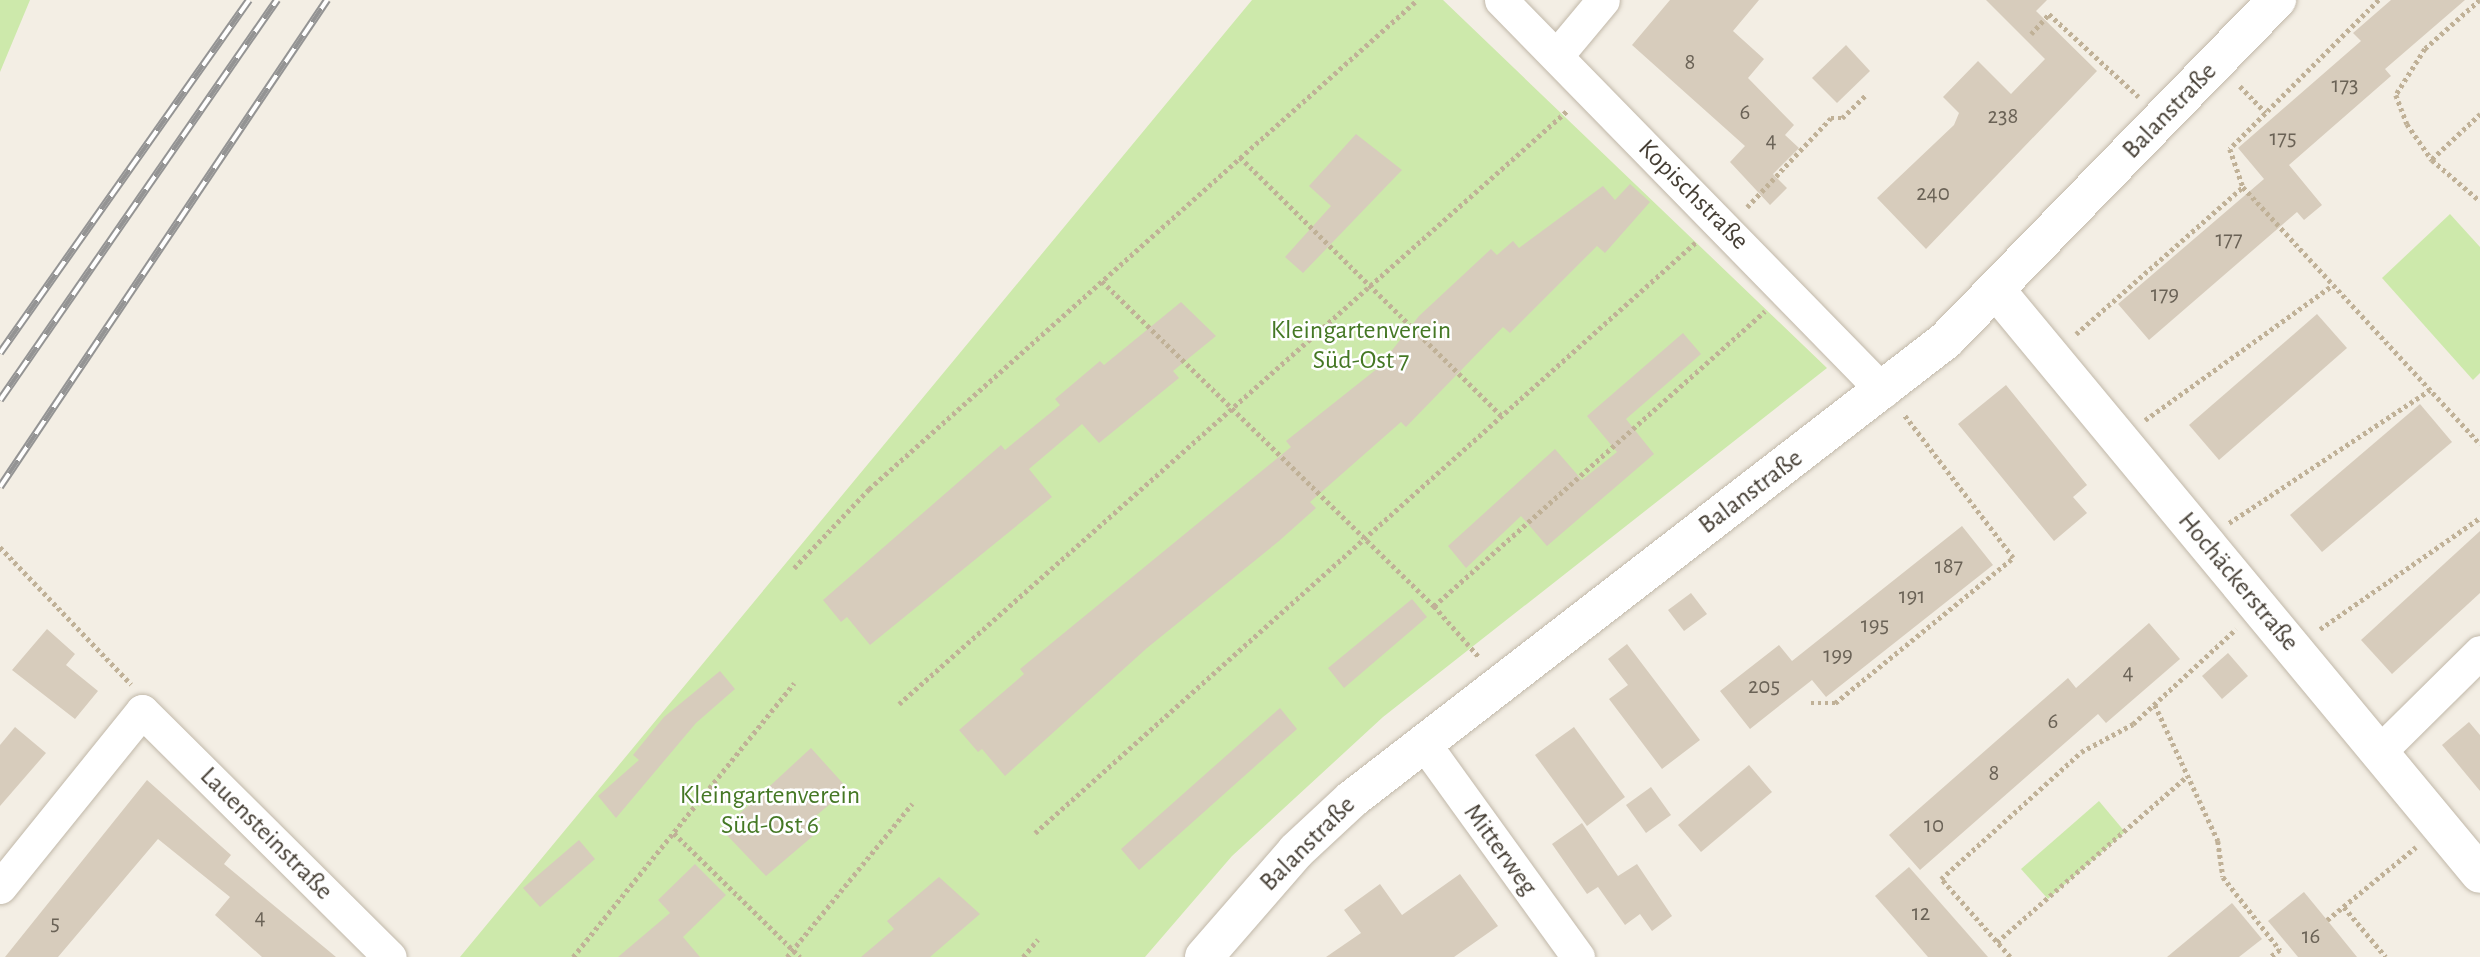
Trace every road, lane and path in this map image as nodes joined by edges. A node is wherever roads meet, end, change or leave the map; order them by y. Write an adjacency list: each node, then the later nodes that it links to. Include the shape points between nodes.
1 (1417, 0): 15 (path)
2 (1501, 0): 8 (street, Kopischstraße)
3 (1603, 0): 8 (street)
4 (2277, 0): 24 (street, Balanstraße)
5 (2379, 0): 12 (path)
6 (2480, 0): 16 (path, via 2425,50 2396,95 2407,124)
7 (2031, 34): 11 (path, via 2049,14)
8 (1558, 54): 19 (street, Kopischstraße)
9 (2238, 83): 12 (path)
10 (1866, 95): 19 (path, via 1842,118 1831,118)
11 (2139, 97)
12 (2266, 113): 17 (path, via 2230,149)
13 (2480, 114): 16 (path)
14 (1563, 115): 23 (path)
15 (1240, 157): 21 (path); 23 (path)
16 (2432, 160): 18 (path)
17 (2243, 187): 22 (path); 26 (path, via 2076,334)
18 (2480, 201)
19 (1726, 229): 28 (street, Kopischstraße)
20 (1696, 242): 30 (path)
21 (1101, 281): 29 (path); 37 (path, via 869,489)
22 (2333, 285): 27 (path); 31 (path, via 2268,337)
23 (1372, 287): 29 (path); 30 (path)
24 (1996, 290): 28 (street, Balanstraße); 31 (street, Hochäckerstraße)
25 (1766, 310): 38 (path)
26 (2068, 325)
27 (2430, 390): 32 (path); 35 (path)
28 (1893, 402): 43 (street, Balanstraße); 44 (path, via 2013,558 1835,704)
29 (1235, 411): 34 (path); 45 (path)
30 (1502, 416): 34 (path)
31 (2118, 437): 35 (street, Hochäckerstraße)
32 (2480, 444)
33 (2480, 519): 40 (path, via 2446,548)
34 (1365, 539): 38 (path); 54 (path)
35 (2204, 540): 39 (street, Hochäckerstraße)
36 (0, 547): 47 (path, via 131,683)
37 (794, 568)
38 (1434, 606): 43 (path)
39 (2259, 607): 40 (street, Hochäckerstraße); 46 (path)
40 (2292, 647): 49 (street, Hochäckerstraße)
41 (2480, 652): 49 (street)
42 (794, 683): 53 (path)
43 (1500, 683): 48 (street, Balanstraße)
44 (1811, 703)
45 (899, 704)
46 (2154, 705): 50 (path); 60 (path, via 2081,752 1941,879)
47 (142, 711): 56 (street); 62 (street, Lauensteinstraße)
48 (1423, 742): 67 (street, Balanstraße, via 1296,851); 68 (street, Mitterweg)
49 (2379, 752): 52 (street, Hochäckerstraße)
50 (2185, 778): 60 (path); 70 (path, via 2218,841 2223,877 2280,950)
51 (912, 804): 61 (path)
52 (2441, 827): 55 (street, Hochäckerstraße); 57 (path)
53 (673, 832): 61 (path); 63 (path)
54 (1035, 834)
55 (2480, 874)
56 (0, 887)
57 (2344, 906): 58 (path); 71 (path)
58 (2327, 920)
59 (1038, 939): 66 (path)
60 (1997, 942): 69 (path)
61 (793, 950): 64 (path); 65 (path)
62 (390, 957)
63 (573, 957)
64 (787, 957)
65 (800, 957)
66 (1023, 957)
67 (1204, 957)
68 (1578, 957)
69 (2011, 957)
70 (2271, 957)
71 (2386, 957)

